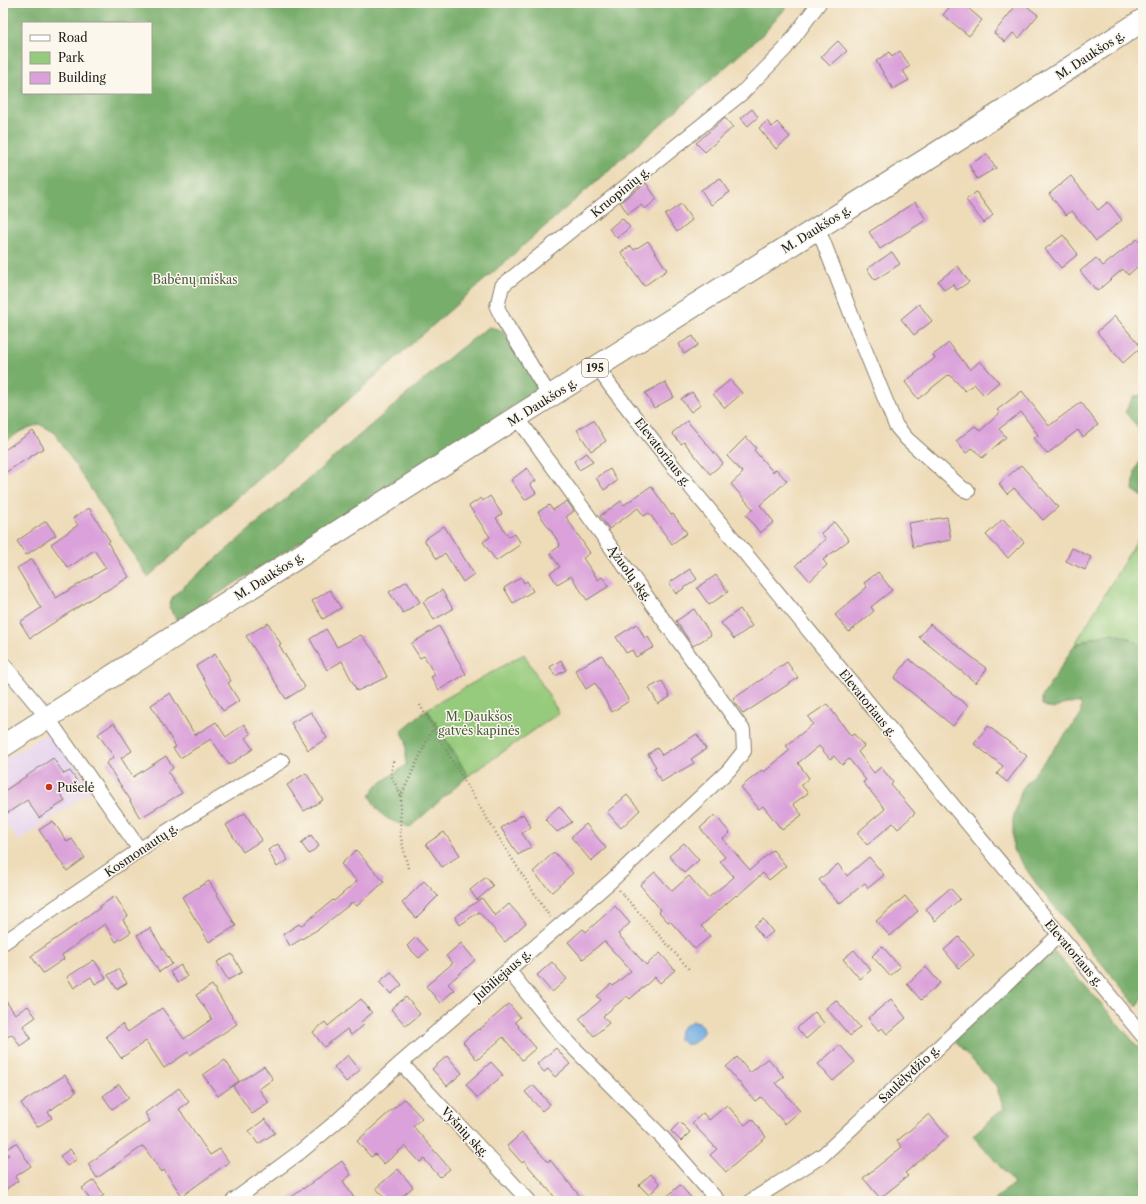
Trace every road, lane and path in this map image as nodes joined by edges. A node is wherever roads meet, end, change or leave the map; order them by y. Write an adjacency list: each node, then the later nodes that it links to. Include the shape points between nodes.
1 (819, 3): 5 (street, Kruopinių g., via 785,49 742,93 502,286 497,307)
2 (1143, 20): 3 (main road, M. Daukšos g. / 195)
3 (815, 229): 4 (main road, M. Daukšos g. / 195); 7 (street, via 823,241 896,426 907,439)
4 (598, 367): 5 (main road, M. Daukšos g. / 195); 21 (street, Elevatoriaus g., via 679,473)
5 (550, 397): 6 (main road, M. Daukšos g. / 195)
6 (517, 417): 10 (main road, M. Daukšos g. / 195); 12 (street, Ąžuolų skg.)
7 (968, 492)
8 (3, 664): 10 (street)
9 (420, 705): 11 (path)
10 (47, 717): 13 (main road, M. Daukšos g. / 195); 17 (street)
11 (433, 727): 16 (path); 20 (path, via 513,862)
12 (743, 730): 19 (street, Jubiliejaus g., via 744,751 729,770)
13 (3, 746)
14 (282, 761): 17 (street, Kosmonautų g.)
15 (393, 761): 16 (path, via 391,775)
16 (401, 796): 18 (path, via 400,833)
17 (140, 850): 22 (street, Kosmonautų g.)
18 (408, 868)
19 (611, 881): 20 (street, Jubiliejaus g.); 23 (path)
20 (557, 927): 24 (street, Jubiliejaus g.)
21 (1059, 935): 25 (street, Elevatoriaus g.); 30 (street, Saulėlydžio g., via 823,1155)
22 (3, 943)
23 (688, 969)
24 (508, 970): 26 (street, Jubiliejaus g.); 29 (street, via 562,1036 661,1136)
25 (1143, 1036)
26 (401, 1063): 27 (street, Jubiliejaus g., via 300,1152); 28 (street, Vyšnių skg.)
27 (233, 1201)
28 (529, 1201)
29 (718, 1201)
30 (751, 1201)

